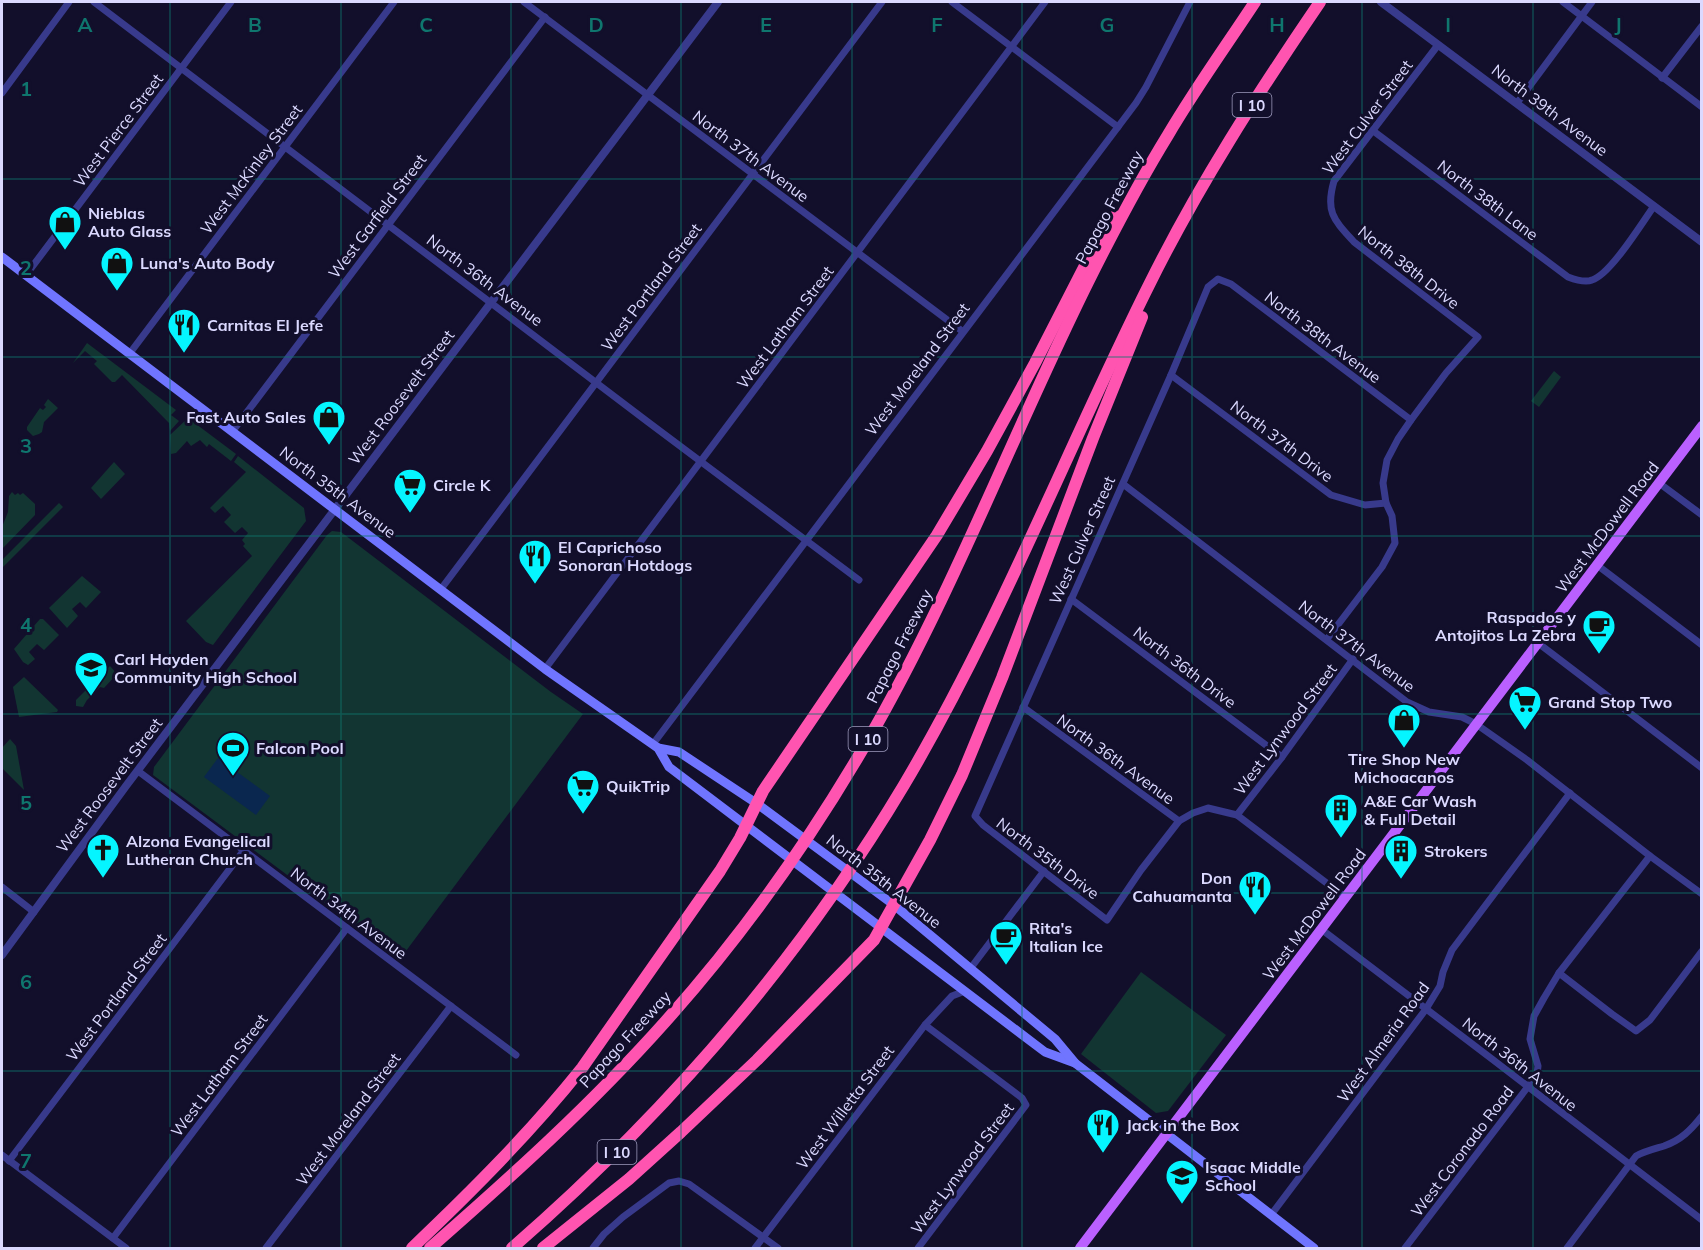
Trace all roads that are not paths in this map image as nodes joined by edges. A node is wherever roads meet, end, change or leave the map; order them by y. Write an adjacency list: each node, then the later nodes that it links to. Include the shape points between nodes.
1 (69, 2): 23 (street)
2 (94, 2): 21 (street, North 36th Avenue)
3 (231, 2): 21 (street, West Pierce Street)
4 (394, 2): 30 (street, West McKinley Street)
5 (524, 2): 17 (street, North 37th Avenue)
6 (718, 2): 24 (street, West Roosevelt Street)
7 (882, 2): 31 (street, West Portland Street)
8 (952, 2): 20 (street)
9 (1045, 2): 20 (street, West Latham Street)
10 (1190, 2): 27 (street, West Moreland Street, via 1146,87)
11 (1255, 2): 29 (highway, Papago Freeway / I 10)
12 (1320, 2): 33 (highway, I 10, via 1254,100)
13 (1381, 2): 19 (street, North 39th Avenue)
14 (1563, 2): 16 (street)
15 (1592, 2): 16 (street)
16 (1581, 16): 22 (street); 25 (street)
17 (545, 17): 24 (street, North 37th Avenue); 35 (street, West Garfield Street)
18 (1701, 26): 22 (street)
19 (1438, 45): 25 (street, North 39th Avenue); 28 (street, West Culver Street)
20 (1011, 46): 27 (street); 37 (street, West Latham Street)
21 (182, 67): 30 (street, North 36th Avenue); 39 (street, West Pierce Street)
22 (1662, 78): 26 (street)
23 (2, 93)
24 (647, 94): 31 (street, North 37th Avenue); 41 (street, West Roosevelt Street)
25 (1517, 104): 32 (street, North 39th Avenue)
26 (1701, 107)
27 (1118, 127): 42 (street, West Moreland Street)
28 (1372, 130): 32 (street, North 38th Lane, via 1568,277 1579,281 1602,274); 34 (street, West Culver Street, via 1334,181)
29 (1168, 134): 72 (highway, via 1094,248 987,451 937,535); 111 (highway, Papago Freeway / I 10, via 1088,282 914,657 822,815 738,934 664,1023 558,1132)
30 (285, 146): 35 (street, North 36th Avenue); 43 (street, West McKinley Street)
31 (753, 174): 37 (street, North 37th Avenue); 45 (street, West Portland Street)
32 (1654, 206): 36 (street, North 39th Avenue)
33 (1188, 210): 83 (highway, via 1138,325 962,775); 112 (highway, I 10, via 959,686 861,854 779,967 677,1088 622,1147)
34 (1330, 211): 46 (street, North 38th Drive, via 1354,242 1478,337)
35 (388, 224): 41 (street, North 36th Avenue); 48 (street, West Garfield Street)
36 (1701, 242)
37 (858, 253): 42 (street, North 37th Avenue); 49 (street, West Latham Street)
38 (2, 257): 39 (main road, North 35th Avenue)
39 (26, 275): 43 (main road, North 35th Avenue)
40 (1218, 279): 44 (street, West Culver Street, via 1208,287); 46 (street, North 38th Avenue, via 1232,284)
41 (491, 303): 45 (street, North 36th Avenue); 53 (street, West Roosevelt Street)
42 (962, 331): 55 (street, West Moreland Street)
43 (130, 353): 48 (main road, North 35th Avenue)
44 (1171, 375): 51 (street, West Culver Street); 52 (street, North 37th Drive, via 1331,495 1365,505)
45 (596, 382): 49 (street, North 36th Avenue); 58 (street, West Portland Street)
46 (1411, 420): 52 (street, via 1387,460 1383,483)
47 (1701, 426): 50 (main road, West McDowell Road)
48 (232, 432): 53 (main road, North 35th Avenue)
49 (701, 460): 55 (street, North 36th Avenue); 64 (street, West Latham Street)
50 (1659, 483): 54 (street); 56 (main road, West McDowell Road)
51 (1123, 484): 59 (street, West Culver Street); 60 (street, North 37th Avenue)
52 (1386, 503): 60 (street, via 1395,543 1382,567)
53 (336, 509): 58 (main road, North 35th Avenue); 70 (street, West Roosevelt Street)
54 (1701, 515)
55 (806, 540): 57 (street, North 36th Avenue); 67 (street, West Moreland Street)
56 (1597, 565): 61 (main road, West McDowell Road); 62 (street)
57 (859, 580)
58 (441, 589): 64 (main road, North 35th Avenue)
59 (1071, 599): 65 (street, West Culver Street); 68 (street, North 36th Drive)
60 (1327, 639): 63 (street, North 37th Avenue)
61 (1538, 643): 66 (main road, West McDowell Road); 69 (street)
62 (1701, 645)
63 (1353, 659): 66 (street, North 37th Avenue, via 1418,708 1462,717); 68 (street, West Lynwood Street)
64 (545, 669): 67 (main road, North 35th Avenue)
65 (1023, 707): 74 (street, West Culver Street); 75 (street, North 36th Avenue)
66 (1476, 724): 71 (street, North 37th Avenue); 82 (main road, West McDowell Road)
67 (656, 746): 72 (main road, North 35th Avenue, via 679,752); 76 (main road, North 35th Avenue, via 669,767)
68 (1282, 757): 73 (street, West Lynwood Street)
69 (1701, 768)
70 (138, 771): 77 (street, North 34th Avenue); 84 (street, West Roosevelt Street)
71 (1570, 793): 78 (street, North 37th Avenue); 94 (street, West Almeria Road, via 1452,950 1440,986)
72 (756, 803): 76 (highway); 83 (main road, North 35th Avenue)
73 (1237, 815): 75 (street, North 36th Avenue, via 1208,808); 82 (street, North 36th Avenue)
74 (975, 816): 79 (street, North 35th Drive)
75 (1179, 821): 79 (street, North 35th Drive, via 1107,920)
76 (746, 825): 85 (main road, North 35th Avenue); 110 (highway, via 720,871 582,1068 529,1132)
77 (244, 850): 86 (street, North 34th Avenue); 102 (street, West Portland Street)
78 (1650, 856): 81 (street, North 37th Avenue); 91 (street, West Coronado Road)
79 (1044, 871): 90 (street)
80 (2, 887): 84 (street)
81 (1701, 894)
82 (1346, 897): 87 (main road, West McDowell Road)
83 (889, 901): 85 (highway); 90 (main road, North 35th Avenue)
84 (34, 912): 89 (street, West Roosevelt Street)
85 (881, 927): 92 (main road, North 35th Avenue); 113 (highway, via 874,940 698,1116 629,1179)
86 (347, 928): 93 (street, North 34th Avenue); 106 (street, West Latham Street)
87 (1321, 929): 94 (street, North 36th Avenue); 100 (main road, West McDowell Road)
88 (1701, 951): 91 (street, via 1650,1020 1636,1031)
89 (2, 955)
90 (970, 969): 97 (main road, North 35th Avenue, via 1055,1039)
91 (1559, 973): 98 (street, West Coronado Road, via 1534,1016 1530,1039 1538,1066)
92 (965, 991): 95 (street, West Willetta Street, via 952,996); 97 (main road, North 35th Avenue, via 1045,1052)
93 (451, 1006): 96 (street, North 34th Avenue); 109 (street, West Moreland Street)
94 (1426, 1009): 98 (street, North 36th Avenue); 104 (street, West Almeria Road)
95 (925, 1025): 107 (street, West Willetta Street); 117 (street, West Lynwood Street, via 1022,1098 1025,1107)
96 (516, 1055)
97 (1075, 1063): 100 (main road, North 35th Avenue)
98 (1528, 1087): 103 (street, North 36th Avenue); 120 (street, West Coronado Road)
99 (1701, 1116): 103 (street, via 1686,1134 1645,1151)
100 (1166, 1134): 104 (main road, North 35th Avenue); 118 (main road, West McDowell Road)
101 (2, 1155): 102 (street)
102 (9, 1161): 106 (street)
103 (1630, 1165): 105 (street, North 36th Avenue); 121 (street)
104 (1271, 1215): 119 (main road, North 35th Avenue)
105 (1701, 1220)
106 (113, 1238): 108 (street)
107 (763, 1238): 114 (street, via 689,1184 679,1181 669,1183 633,1209); 115 (street, West Willetta Street); 116 (street)
108 (126, 1248)
109 (266, 1248)
110 (412, 1248)
111 (429, 1248)
112 (512, 1248)
113 (543, 1248)
114 (593, 1248)
115 (755, 1248)
116 (778, 1248)
117 (918, 1248)
118 (1080, 1248)
119 (1314, 1248)
120 (1405, 1248)
121 (1567, 1248)

